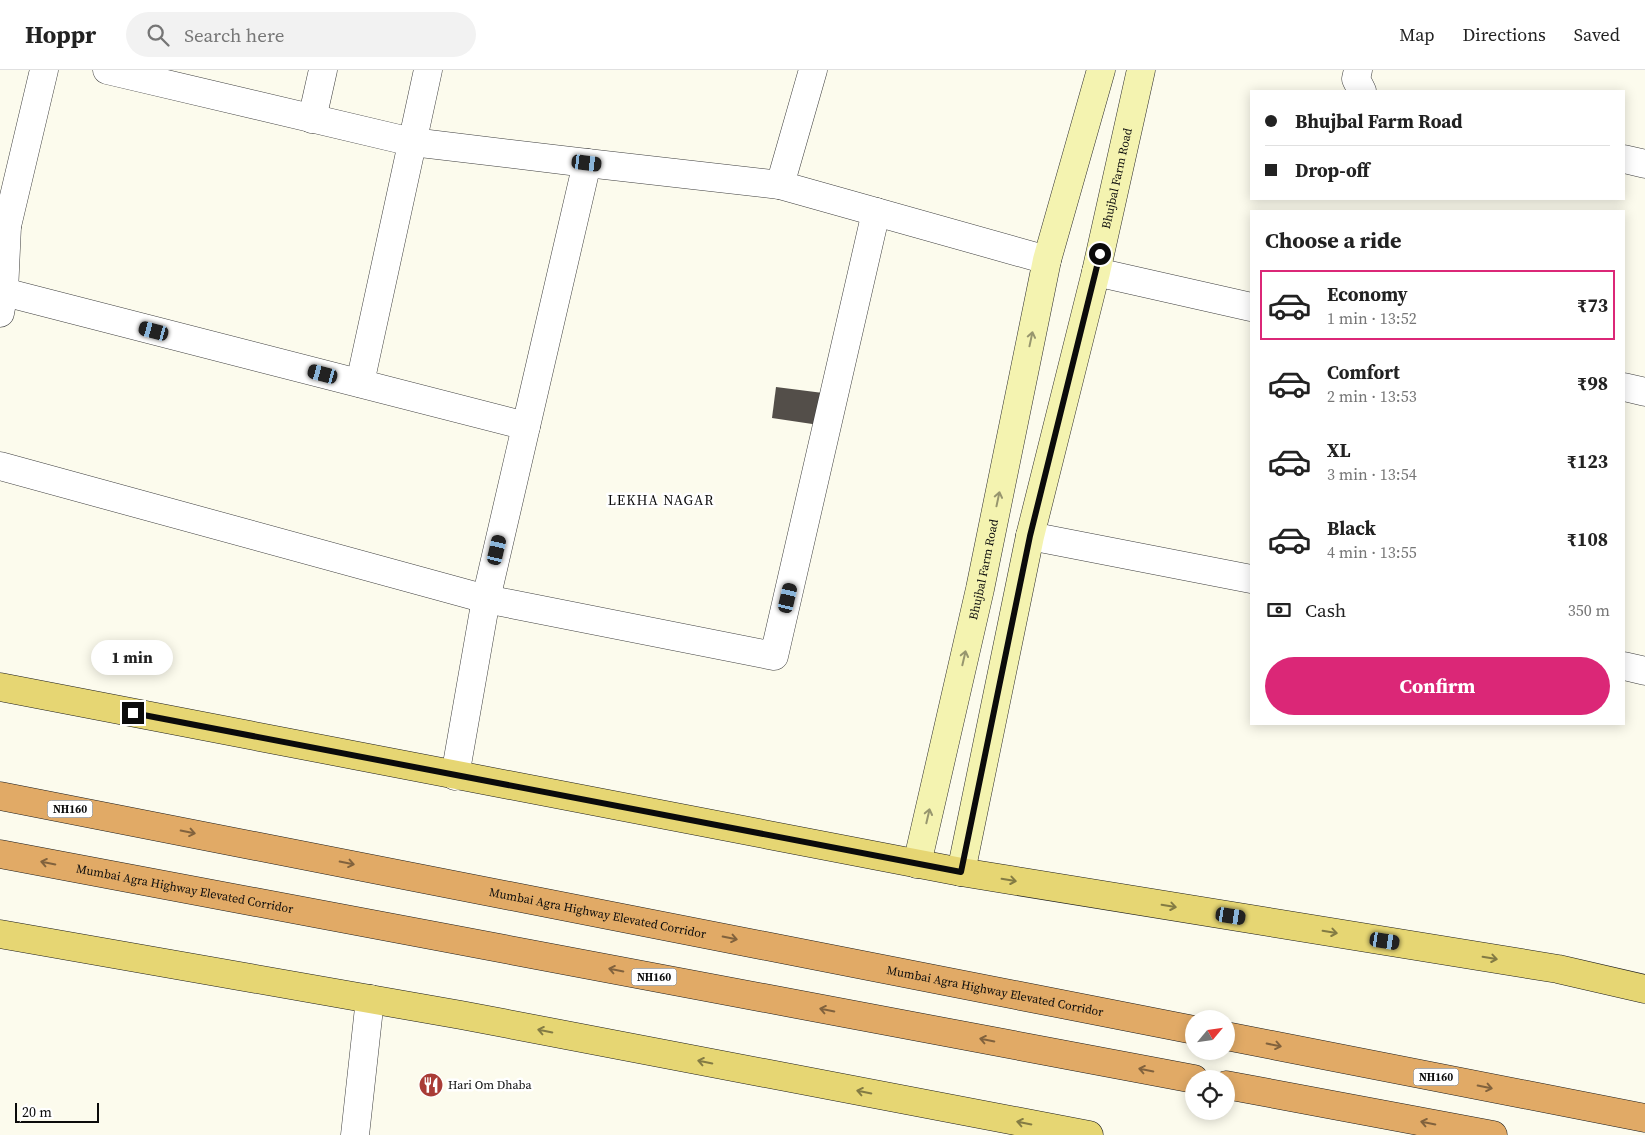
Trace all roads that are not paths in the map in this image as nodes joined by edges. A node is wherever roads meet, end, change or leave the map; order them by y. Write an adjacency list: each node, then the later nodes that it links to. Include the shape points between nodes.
1 (44, 70): 18 (street)
2 (107, 70): 9 (street)
3 (322, 70): 11 (street)
4 (428, 70): 12 (street)
5 (813, 70): 16 (street)
6 (1101, 70): 19 (main road, Bhujbal Farm Road)
7 (1141, 70): 20 (main road, Bhujbal Farm Road)
8 (1358, 70): 10 (street, via 1356,79)
9 (167, 77): 11 (street)
10 (1362, 90)
11 (312, 119): 12 (street)
12 (412, 142): 14 (street); 23 (street)
13 (1625, 159): 15 (street)
14 (587, 163): 16 (street); 26 (street)
15 (1645, 164)
16 (780, 185): 17 (street)
17 (876, 212): 19 (street); 30 (street, via 774,656)
18 (4, 225): 21 (street)
19 (1047, 260): 37 (main road, Bhujbal Farm Road, one-way to 19, via 980,589)
20 (1096, 272): 22 (street); 28 (main road, Bhujbal Farm Road)
21 (2, 303): 23 (street)
22 (1250, 307)
23 (360, 383): 26 (street)
24 (1625, 387): 25 (street)
25 (1645, 392)
26 (526, 426): 30 (street)
27 (0, 466): 30 (street)
28 (1030, 536): 29 (street); 38 (main road, Bhujbal Farm Road)
29 (1250, 579)
30 (486, 599): 34 (street)
31 (1625, 666): 32 (street)
32 (1645, 671)
33 (0, 687): 34 (main road)
34 (455, 776): 37 (main road)
35 (0, 796): 42 (highway, Mumbai Agra Highway Elevated Corridor / NH160, one-way to 42)
36 (0, 854): 44 (highway, Mumbai Agra Highway Elevated Corridor / NH160, one-way to 36)
37 (917, 864): 38 (main road)
38 (961, 872): 40 (main road, one-way to 40, via 1558,969)
39 (0, 934): 41 (main road)
40 (1645, 989)
41 (370, 999): 47 (street); 48 (main road, one-way to 41)
42 (1185, 1028)
43 (1235, 1038): 46 (highway, NH160, one-way to 46)
44 (1185, 1077)
45 (1235, 1087): 49 (highway, one-way to 45)
46 (1645, 1118)
47 (355, 1135)
48 (1089, 1135)
49 (1493, 1135)

